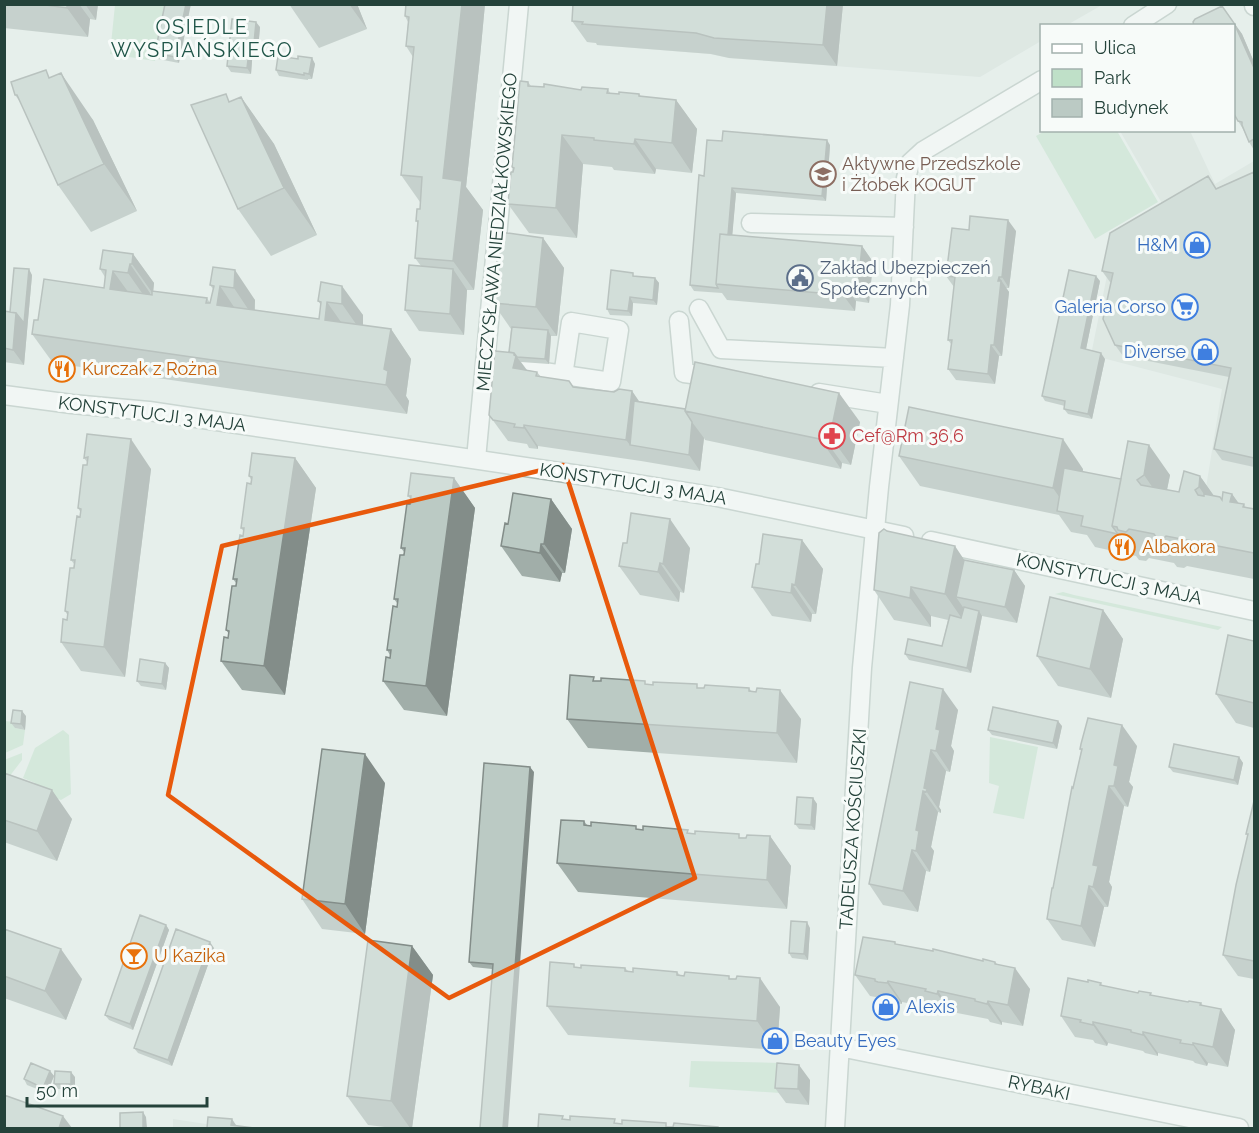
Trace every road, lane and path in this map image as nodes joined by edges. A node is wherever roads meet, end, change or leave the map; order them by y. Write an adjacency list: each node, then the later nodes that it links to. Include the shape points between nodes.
1 (519, 4): 10 (street, MIECZYSŁAWA NIEDZIAŁKOWSKIEGO)
2 (1167, 4): 3 (street)
3 (1135, 24)
4 (1040, 81): 6 (street, TADEUSZA KOŚCIUSZKI, via 910,163)
5 (751, 223): 6 (street)
6 (904, 227): 9 (street, TADEUSZA KOŚCIUSZKI)
7 (699, 309): 9 (street, via 721,349)
8 (679, 321): 12 (street, via 684,373)
9 (894, 358): 15 (street, TADEUSZA KOŚCIUSZKI)
10 (485, 362): 11 (street); 16 (street, MIECZYSŁAWA NIEDZIAŁKOWSKIEGO)
11 (563, 376)
12 (735, 381)
13 (801, 390): 15 (street)
14 (4, 395): 16 (street, KONSTYTUCJI 3 MAJA, via 149,411)
15 (888, 404): 17 (street, TADEUSZA KOŚCIUSZKI)
16 (476, 459): 17 (street, KONSTYTUCJI 3 MAJA, via 717,497)
17 (874, 530): 18 (street, KONSTYTUCJI 3 MAJA); 19 (street, TADEUSZA KOŚCIUSZKI)
18 (1254, 610)
19 (840, 1047): 20 (street, TADEUSZA KOŚCIUSZKI); 21 (street, RYBAKI)
20 (835, 1128)
21 (1239, 1128)

